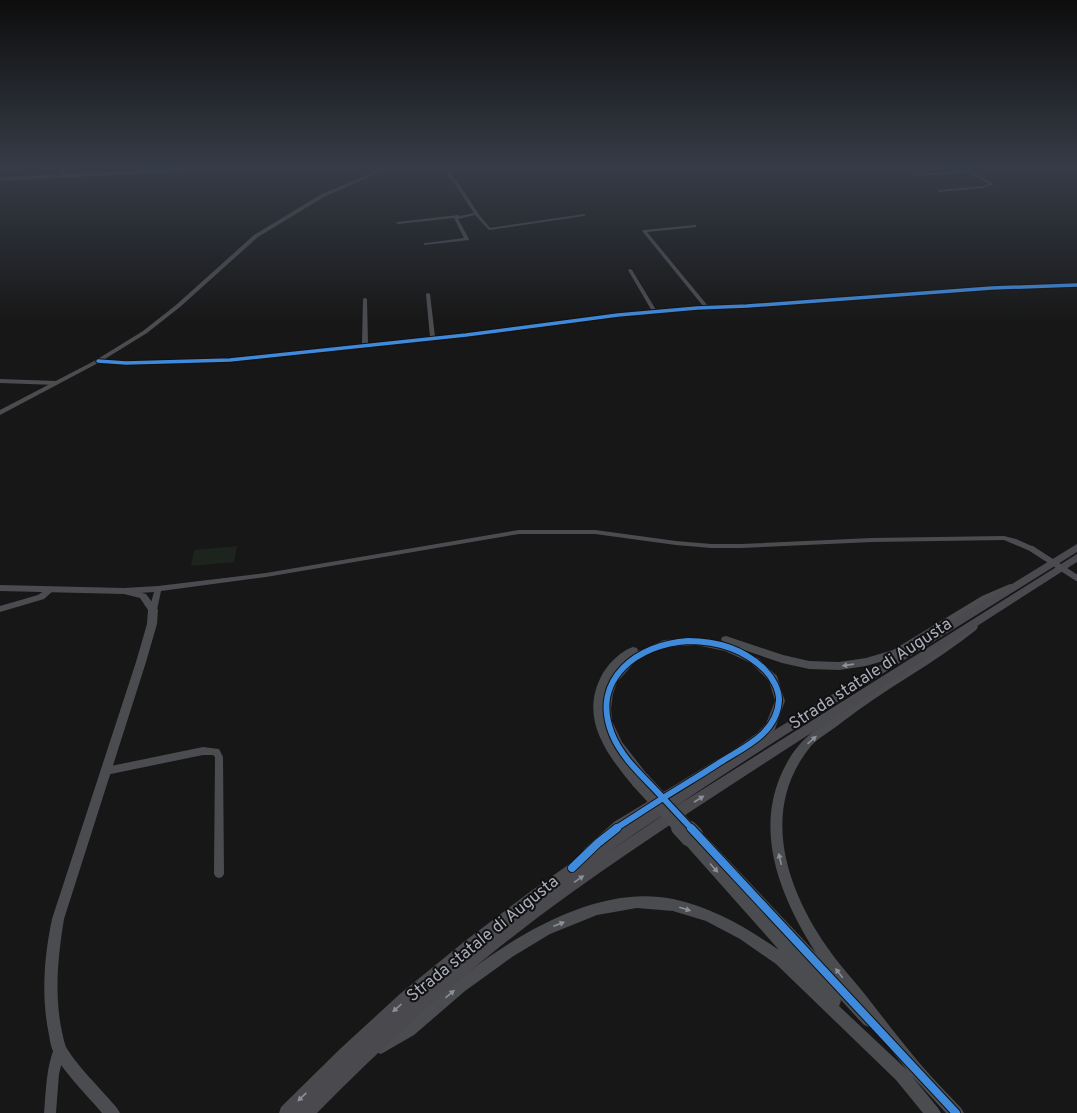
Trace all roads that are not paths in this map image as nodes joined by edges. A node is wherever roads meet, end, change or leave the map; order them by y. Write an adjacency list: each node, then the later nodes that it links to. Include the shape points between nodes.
1 (286, 218): 17 (street, via 256,236 155,325)
2 (441, 218): 6 (street)
3 (456, 218): 8 (street, via 467,239)
4 (479, 218): 5 (street, via 489,229)
5 (565, 218)
6 (398, 223)
7 (695, 226): 13 (street, via 644,231)
8 (426, 244)
9 (630, 270): 14 (street)
10 (1077, 285): 13 (street, via 992,288)
11 (428, 294): 15 (street)
12 (365, 299): 16 (street)
13 (706, 307): 14 (street)
14 (654, 312): 15 (street)
15 (433, 338): 16 (street)
16 (365, 345): 17 (street, via 230,360)
17 (98, 361): 19 (street)
18 (0, 381): 19 (street)
19 (56, 383): 20 (street)
20 (0, 413)
21 (1077, 547): 24 (main road, Strada statale di Augusta)
22 (1077, 557): 31 (main road, Strada statale di Augusta)
23 (1077, 578): 26 (street, bridge, via 1018,542 1004,538 711,546 595,532 519,532 266,575)
24 (1021, 582): 33 (street, one-way to 33, via 985,598 896,652 866,662 839,666 809,665 782,659 720,638 693,635 666,638 642,645 620,659 608,672 598,703 598,717 603,734 618,761); 34 (main road, Strada statale di Augusta, via 720,770)
25 (0, 588): 27 (street)
26 (158, 589): 28 (street); 30 (street)
27 (50, 590): 28 (street); 29 (street, via 40,597)
28 (124, 591): 30 (street, via 143,596)
29 (0, 609)
30 (153, 610): 32 (street, via 152,624 141,662)
31 (991, 611): 37 (main road, Strada statale di Augusta, one-way to 31, via 487,948 562,891 686,807); 38 (street, one-way to 31, via 803,920 787,885 779,855 775,822 779,794 790,766 809,742 851,709 958,640)
32 (106, 771): 35 (street, via 203,751 216,752 219,757); 36 (street, via 58,919 53,946 52,1017)
33 (641, 781): 34 (street, via 618,746 605,716 609,687 627,662 645,650 668,643 701,642 719,644 740,651 758,663 773,678 780,694 779,712 771,727 749,744 611,832); 38 (street, bridge)
34 (572, 868): 41 (main road, Strada statale di Augusta, one-way to 41, via 428,980)
35 (219, 874)
36 (59, 1049): 39 (street, via 53,1074); 40 (street)
37 (351, 1067): 38 (street, one-way to 38, via 409,1030 460,986 507,952 546,929 597,909 638,902 673,905 709,916 745,934 781,959 810,984); 42 (main road, Strada statale di Augusta)
38 (911, 1079): 43 (street); 44 (street)
39 (50, 1113)
40 (112, 1113)
41 (287, 1113)
42 (304, 1113)
43 (934, 1113)
44 (956, 1113)

